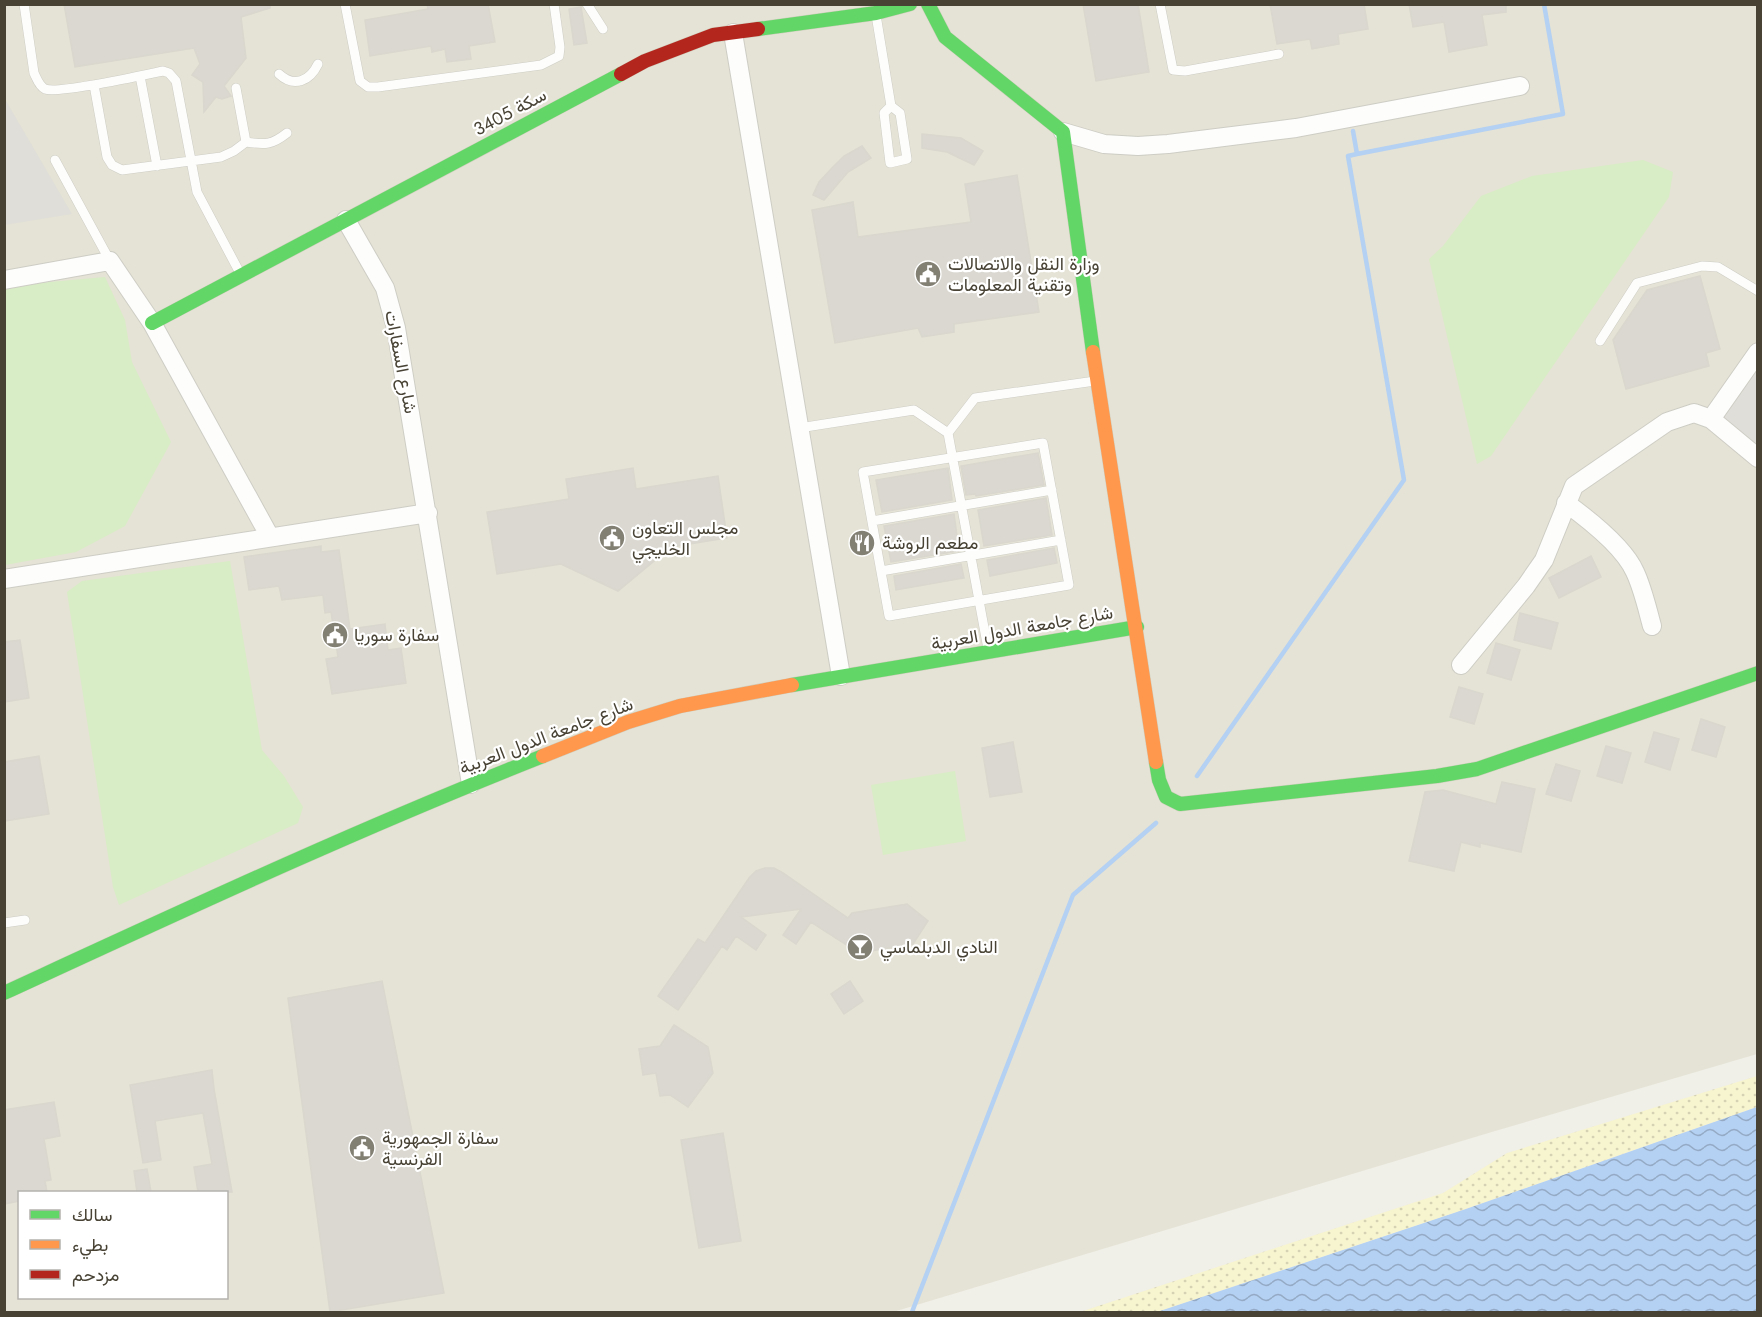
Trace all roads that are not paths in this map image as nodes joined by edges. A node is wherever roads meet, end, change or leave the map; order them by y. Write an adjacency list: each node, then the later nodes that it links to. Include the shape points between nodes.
1 (24, 4): 15 (lane, via 38,83 53,90)
2 (345, 4): 3 (lane, via 360,81 368,87 378,87 550,62 559,56 560,47)
3 (554, 4)
4 (587, 4): 9 (lane)
5 (910, 4): 8 (street, سكة 3405)
6 (928, 4): 19 (street, via 945,36)
7 (1160, 4): 11 (lane, via 1173,70)
8 (876, 13): 10 (street, سكة 3405); 18 (lane)
9 (603, 29)
10 (733, 33): 25 (street, سكة 3405, via 713,35 645,61); 35 (street)
11 (1279, 54)
12 (318, 64): 13 (lane, via 301,82 293,83)
13 (279, 74)
14 (140, 76): 15 (lane); 23 (lane, via 163,71 176,81); 24 (lane)
15 (94, 85): 24 (lane, via 105,148 112,165 122,170)
16 (1520, 86): 19 (street, via 1296,128 1168,144 1104,144)
17 (236, 88): 21 (lane)
18 (891, 106): 18 (lane, via 884,113 890,163 907,159 900,113)
19 (1064, 132): 33 (street)
20 (287, 134): 21 (lane, via 274,142)
21 (246, 142): 23 (lane, via 221,157)
22 (55, 160): 26 (lane)
23 (190, 162): 24 (lane); 27 (lane, via 197,192)
24 (157, 166)
25 (346, 220): 27 (street, سكة 3405); 42 (street, شارع السفارات, via 385,288 396,328)
26 (110, 261): 28 (street); 30 (street)
27 (240, 275): 30 (street, سكة 3405)
28 (4, 280)
29 (1758, 291): 31 (lane, via 1718,267 1702,266 1637,283)
30 (152, 323): 44 (street)
31 (1600, 341)
32 (1758, 352): 34 (street)
33 (1097, 381): 36 (lane, via 975,398); 51 (street)
34 (1711, 419): 38 (street); 40 (street, via 1694,413 1667,422 1574,486)
35 (799, 428): 36 (lane, via 914,410); 55 (street)
36 (948, 433): 37 (lane)
37 (952, 458): 39 (lane, via 1043,443); 41 (lane); 43 (lane, via 863,472)
38 (1758, 458)
39 (1052, 490): 41 (lane); 45 (lane)
40 (1566, 503): 50 (street, via 1591,521 1627,558); 53 (street, via 1544,560)
41 (961, 506): 43 (lane); 46 (lane)
42 (428, 513): 44 (street); 56 (street, شارع السفارات)
43 (872, 521): 47 (lane)
44 (270, 537): 48 (street)
45 (1061, 540): 46 (lane); 49 (lane, via 1069,585)
46 (970, 555): 47 (lane); 49 (lane)
47 (881, 571): 49 (lane, via 889,616)
48 (4, 579)
49 (979, 601): 52 (lane)
50 (1652, 626)
51 (1137, 627): 52 (street, شارع جامعة الدول العربية); 54 (street, via 1159,780 1166,797 1180,804 1437,776 1477,768)
52 (988, 651): 55 (street, شارع جامعة الدول العربية)
53 (1461, 665)
54 (1758, 673)
55 (841, 676): 56 (street, شارع جامعة الدول العربية, via 680,706)
56 (471, 784): 59 (street, شارع جامعة الدول العربية)
57 (25, 920): 58 (lane)
58 (4, 923)
59 (4, 993)

